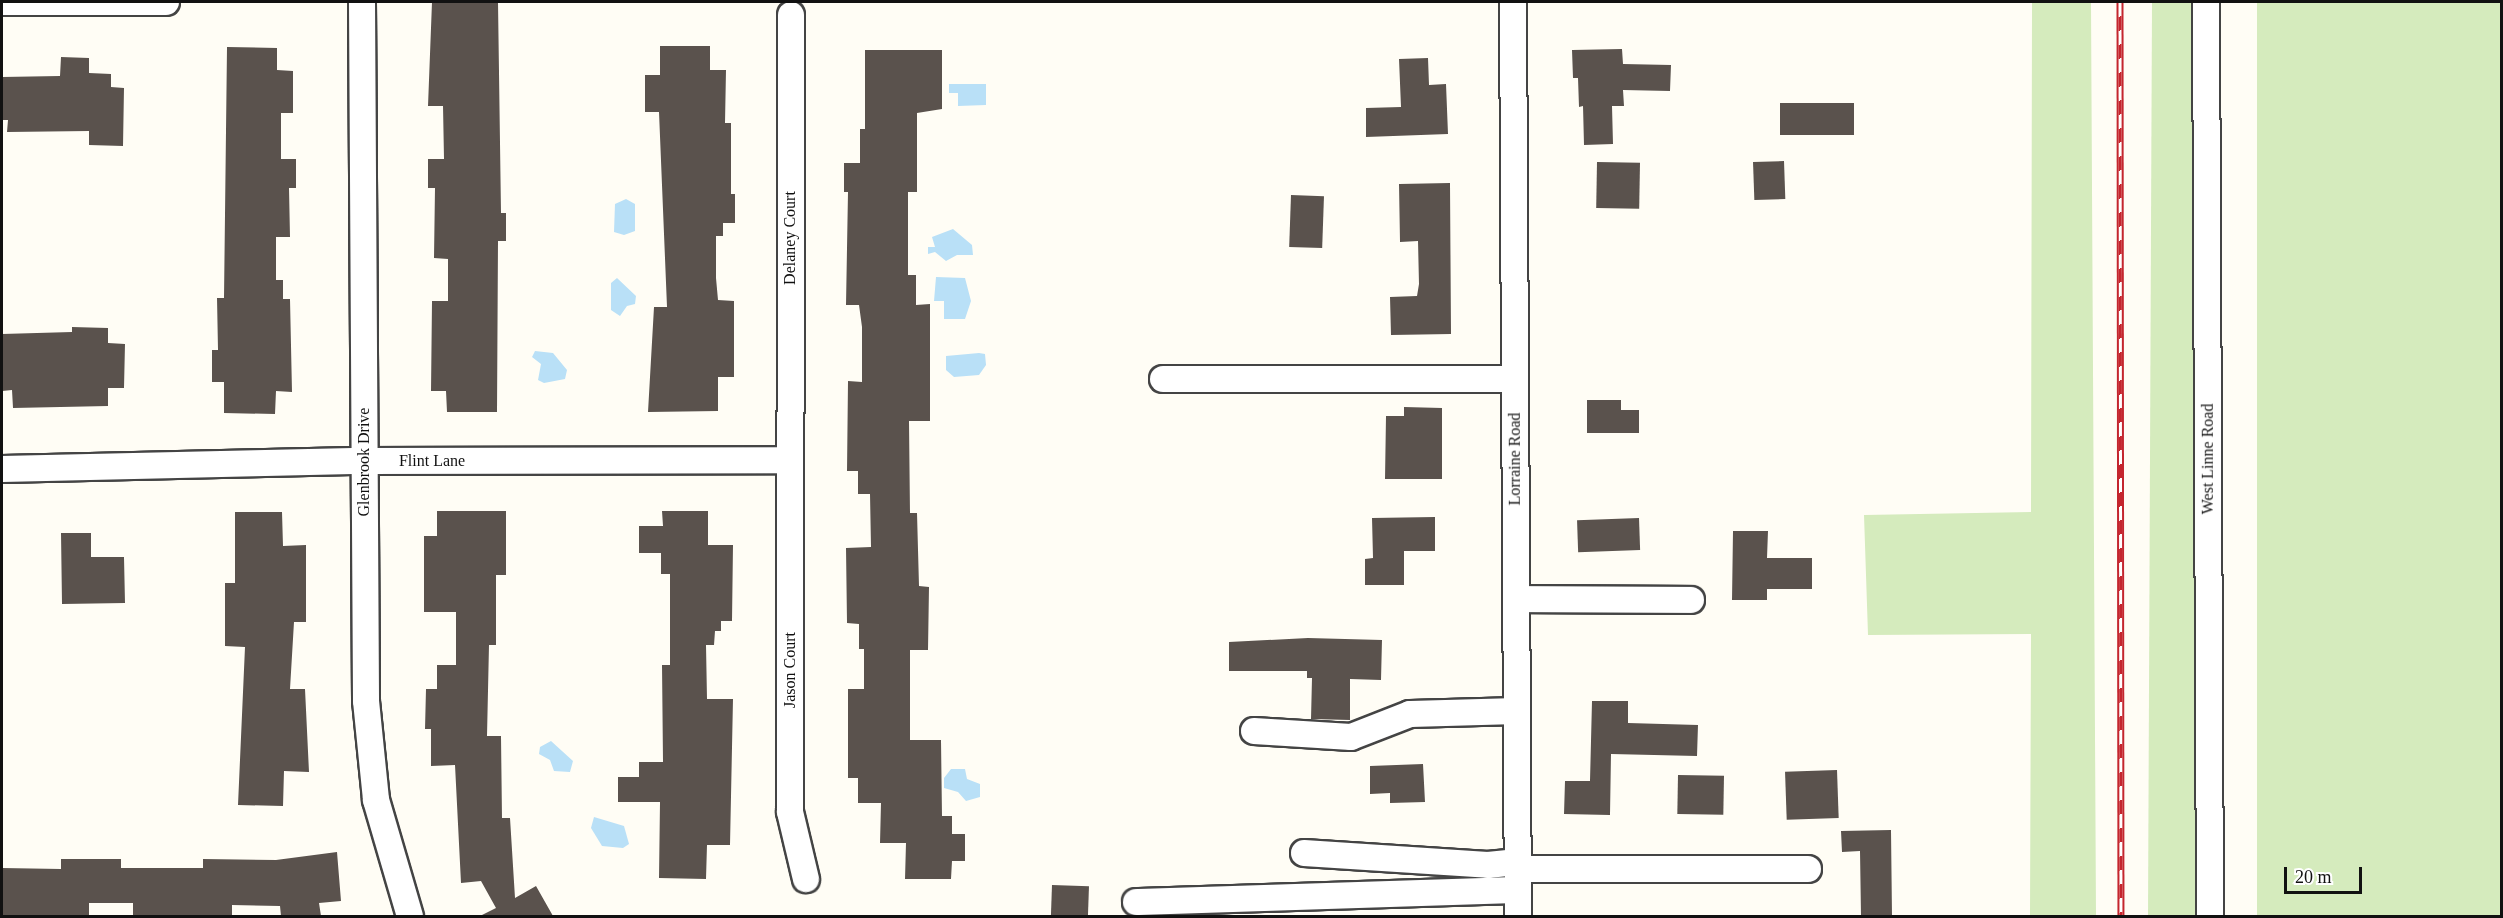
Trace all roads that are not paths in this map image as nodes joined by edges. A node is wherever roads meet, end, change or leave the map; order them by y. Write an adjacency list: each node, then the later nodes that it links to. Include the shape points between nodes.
1 (2, 2): 2 (street)
2 (166, 2)
3 (362, 2): 10 (street, Glenbrook Drive)
4 (1513, 2): 8 (street, Lorraine Road)
5 (2206, 2): 23 (street, West Linne Road)
6 (791, 15): 9 (street, Delaney Court)
7 (1163, 379): 8 (street)
8 (1515, 379): 12 (street, Lorraine Road)
9 (790, 460): 10 (street, Flint Lane); 19 (street, Jason Court, via 790,812)
10 (364, 461): 11 (street, Flint Lane); 21 (street, Glenbrook Drive, via 366,701 376,800)
11 (2, 469)
12 (1516, 599): 13 (street); 14 (street, Lorraine Road)
13 (1691, 600)
14 (1517, 711): 15 (street, via 1410,714 1351,738); 18 (street, Lorraine Road)
15 (1254, 731)
16 (1304, 853): 18 (street, via 1488,865)
17 (1808, 869): 18 (street)
18 (1518, 874): 20 (street); 22 (street, Lorraine Road)
19 (806, 879)
20 (1136, 902)
21 (410, 916)
22 (1518, 916)
23 (2210, 916)

